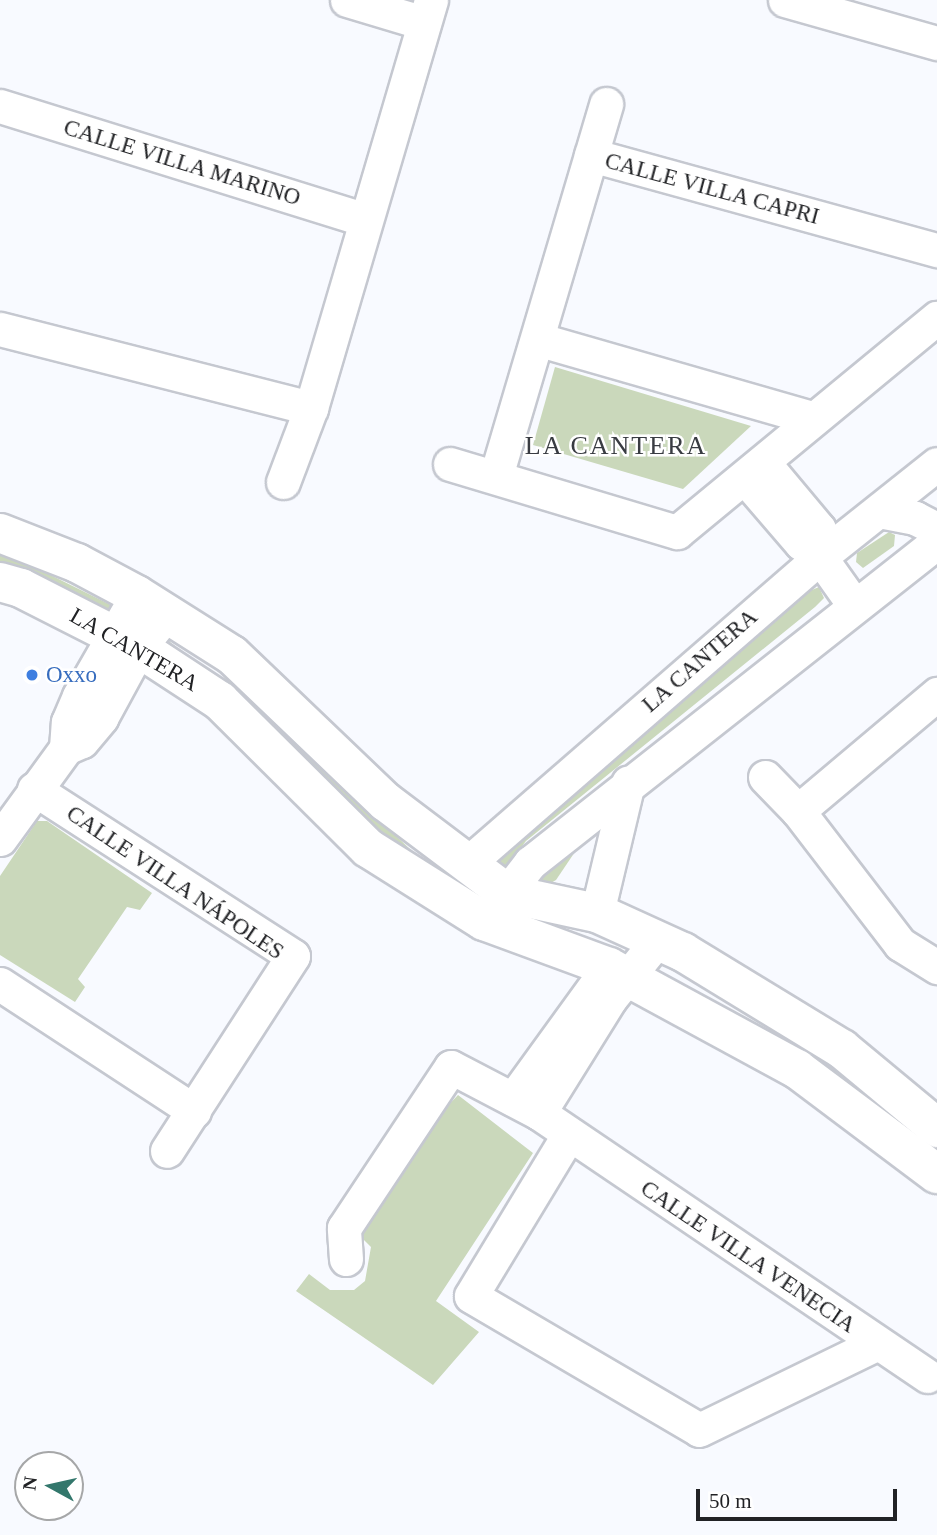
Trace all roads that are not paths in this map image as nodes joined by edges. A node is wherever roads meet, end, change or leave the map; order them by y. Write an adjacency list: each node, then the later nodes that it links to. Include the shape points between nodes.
1 (347, 0): 4 (street)
2 (785, 0): 3 (street)
3 (841, 8): 5 (street)
4 (427, 12): 9 (street)
5 (937, 43)
6 (606, 104): 8 (street)
7 (0, 106): 9 (street, CALLE VILLA MARINO)
8 (591, 155): 10 (street, CALLE VILLA CAPRI); 13 (street, CALLE VILLA CAPRI)
9 (365, 220): 14 (street)
10 (937, 250)
11 (937, 318): 15 (street)
12 (0, 329): 14 (street)
13 (540, 340): 15 (street); 19 (street, CALLE VILLA CAPRI)
14 (311, 408): 20 (street)
15 (812, 418): 18 (street)
16 (450, 464): 19 (street)
17 (937, 464): 21 (street, LA CANTERA)
18 (754, 470): 19 (street, via 677,532); 24 (street, via 801,543)
19 (496, 476)
20 (283, 482)
21 (879, 511): 22 (street, via 915,518); 24 (street, LA CANTERA)
22 (937, 529)
23 (0, 533): 27 (main road, LA CANTERA, via 77,563)
24 (820, 557): 28 (street); 36 (street, LA CANTERA)
25 (930, 557): 28 (street, LA CANTERA)
26 (0, 582): 29 (main road, LA CANTERA)
27 (152, 604): 29 (street); 36 (main road, LA CANTERA, via 232,655 386,802)
28 (854, 605): 32 (street, LA CANTERA)
29 (128, 642): 33 (street, via 68,722 66,748); 37 (main road, LA CANTERA, via 220,701 368,848)
30 (937, 694): 34 (street)
31 (765, 777): 34 (street)
32 (628, 783): 37 (street, LA CANTERA, via 530,863); 38 (street)
33 (34, 789): 35 (street); 44 (street, CALLE VILLA NÁPOLES, via 293,956)
34 (798, 811): 40 (street, via 900,944)
35 (0, 839)
36 (467, 864): 37 (main road, LA CANTERA)
37 (496, 908): 38 (main road, LA CANTERA); 41 (main road, LA CANTERA)
38 (597, 913): 39 (main road, LA CANTERA)
39 (645, 939): 41 (street); 45 (main road, LA CANTERA, via 682,952 842,1049)
40 (931, 953)
41 (618, 972): 43 (street); 48 (main road, LA CANTERA, via 797,1069)
42 (0, 984): 44 (street)
43 (526, 1106): 46 (street, CALLE VILLA VENECIA); 49 (street, CALLE VILLA VENECIA, via 451,1067 344,1228)
44 (194, 1111): 47 (street)
45 (937, 1128)
46 (569, 1134): 50 (street, CALLE VILLA VENECIA); 50 (street, CALLE VILLA VENECIA, via 471,1296 699,1430)
47 (167, 1151)
48 (937, 1174)
49 (346, 1259)
50 (876, 1344): 51 (street)
51 (927, 1376)

